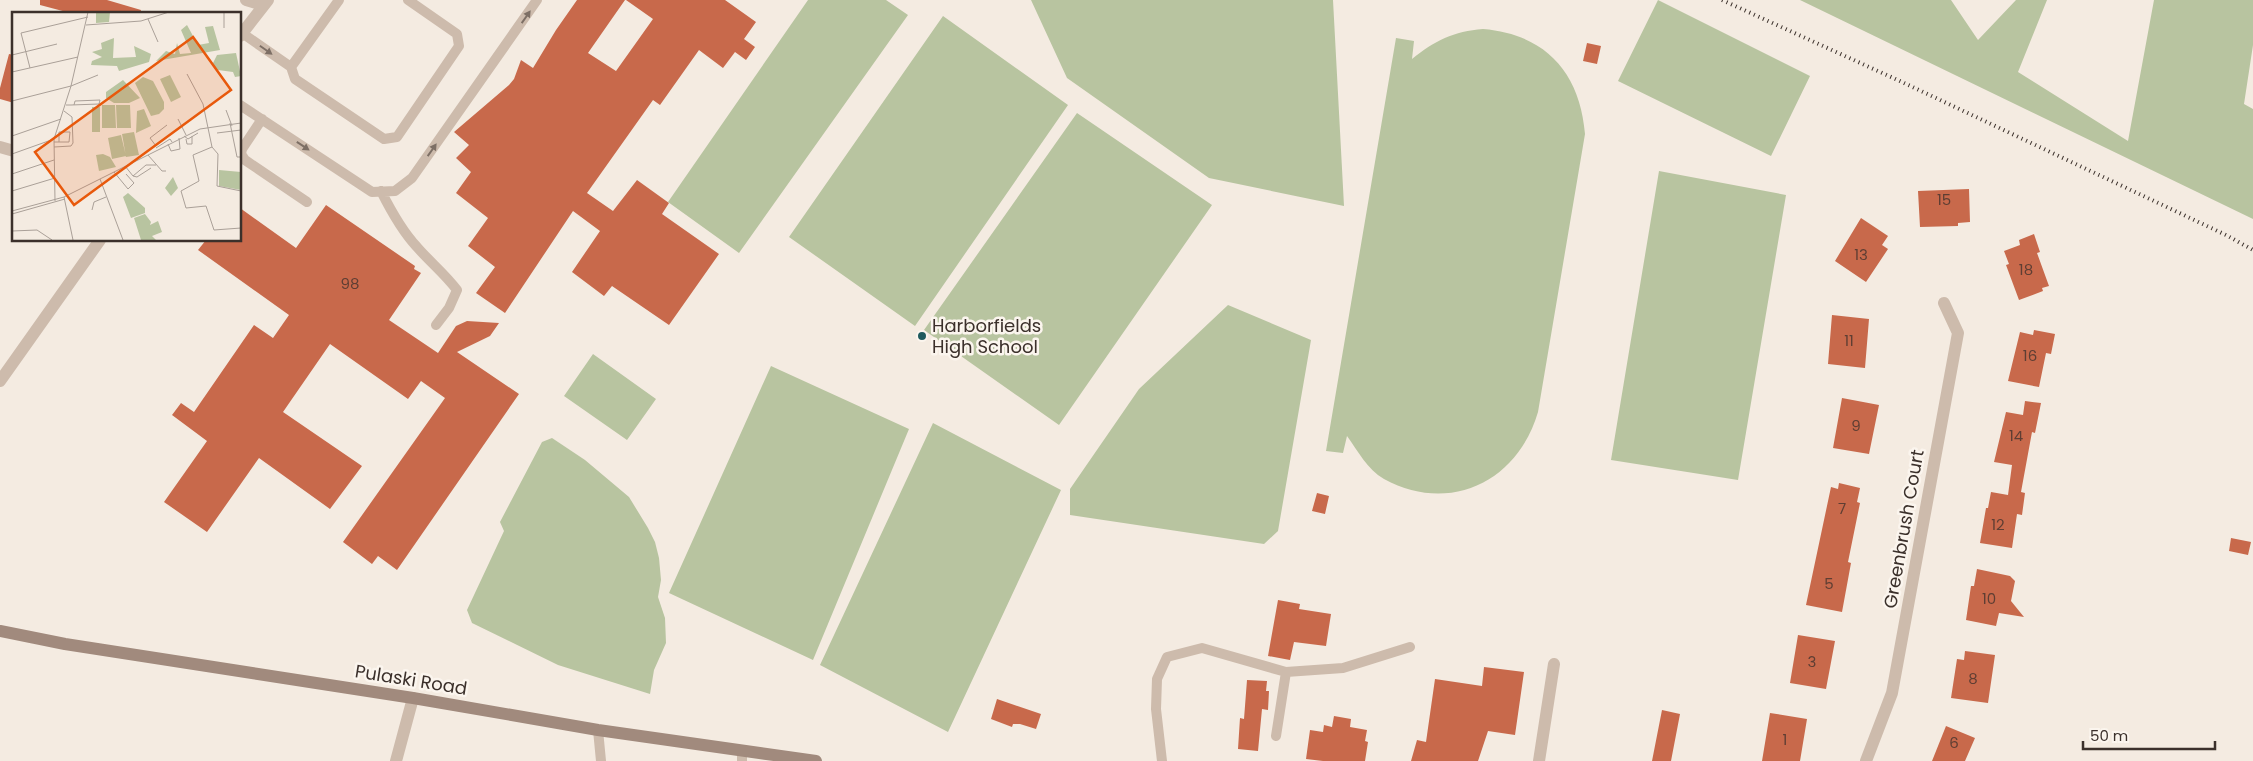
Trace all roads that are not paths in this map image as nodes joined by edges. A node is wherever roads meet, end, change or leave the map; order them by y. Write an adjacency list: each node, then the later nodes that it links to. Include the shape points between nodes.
1 (246, 0): 5 (street)
2 (339, 0): 7 (lane)
3 (408, 0): 7 (lane, via 457,34 459,46 397,137 384,139 295,79)
4 (537, 0): 10 (lane, one-way to 4, via 395,191 412,178)
5 (265, 2): 6 (street)
6 (241, 34): 7 (lane, one-way to 7)
7 (291, 67)
8 (241, 105): 9 (lane)
9 (262, 119): 10 (lane, one-way to 10, via 372,192); 11 (lane, via 241,154)
10 (380, 192): 14 (lane, via 416,247 442,270 457,290)
11 (307, 202)
12 (99, 241): 15 (street)
13 (1944, 303): 29 (street, Greenbrush Court, via 1958,333 1892,693)
14 (436, 325)
15 (0, 381)
16 (0, 630): 20 (main road, Pulaski Road, via 65,644)
17 (1410, 646): 19 (lane, via 1343,668)
18 (1554, 664): 28 (street)
19 (1286, 672): 22 (lane); 27 (lane, via 1202,648 1167,657 1157,679 1156,708)
20 (413, 698): 21 (main road, Pulaski Road); 24 (street)
21 (598, 730): 23 (main road, Pulaski Road); 25 (lane)
22 (1276, 736)
23 (742, 756): 26 (main road, Pulaski Road)
24 (396, 761)
25 (601, 761)
26 (816, 761)
27 (1162, 761)
28 (1539, 761)
29 (1866, 761)

